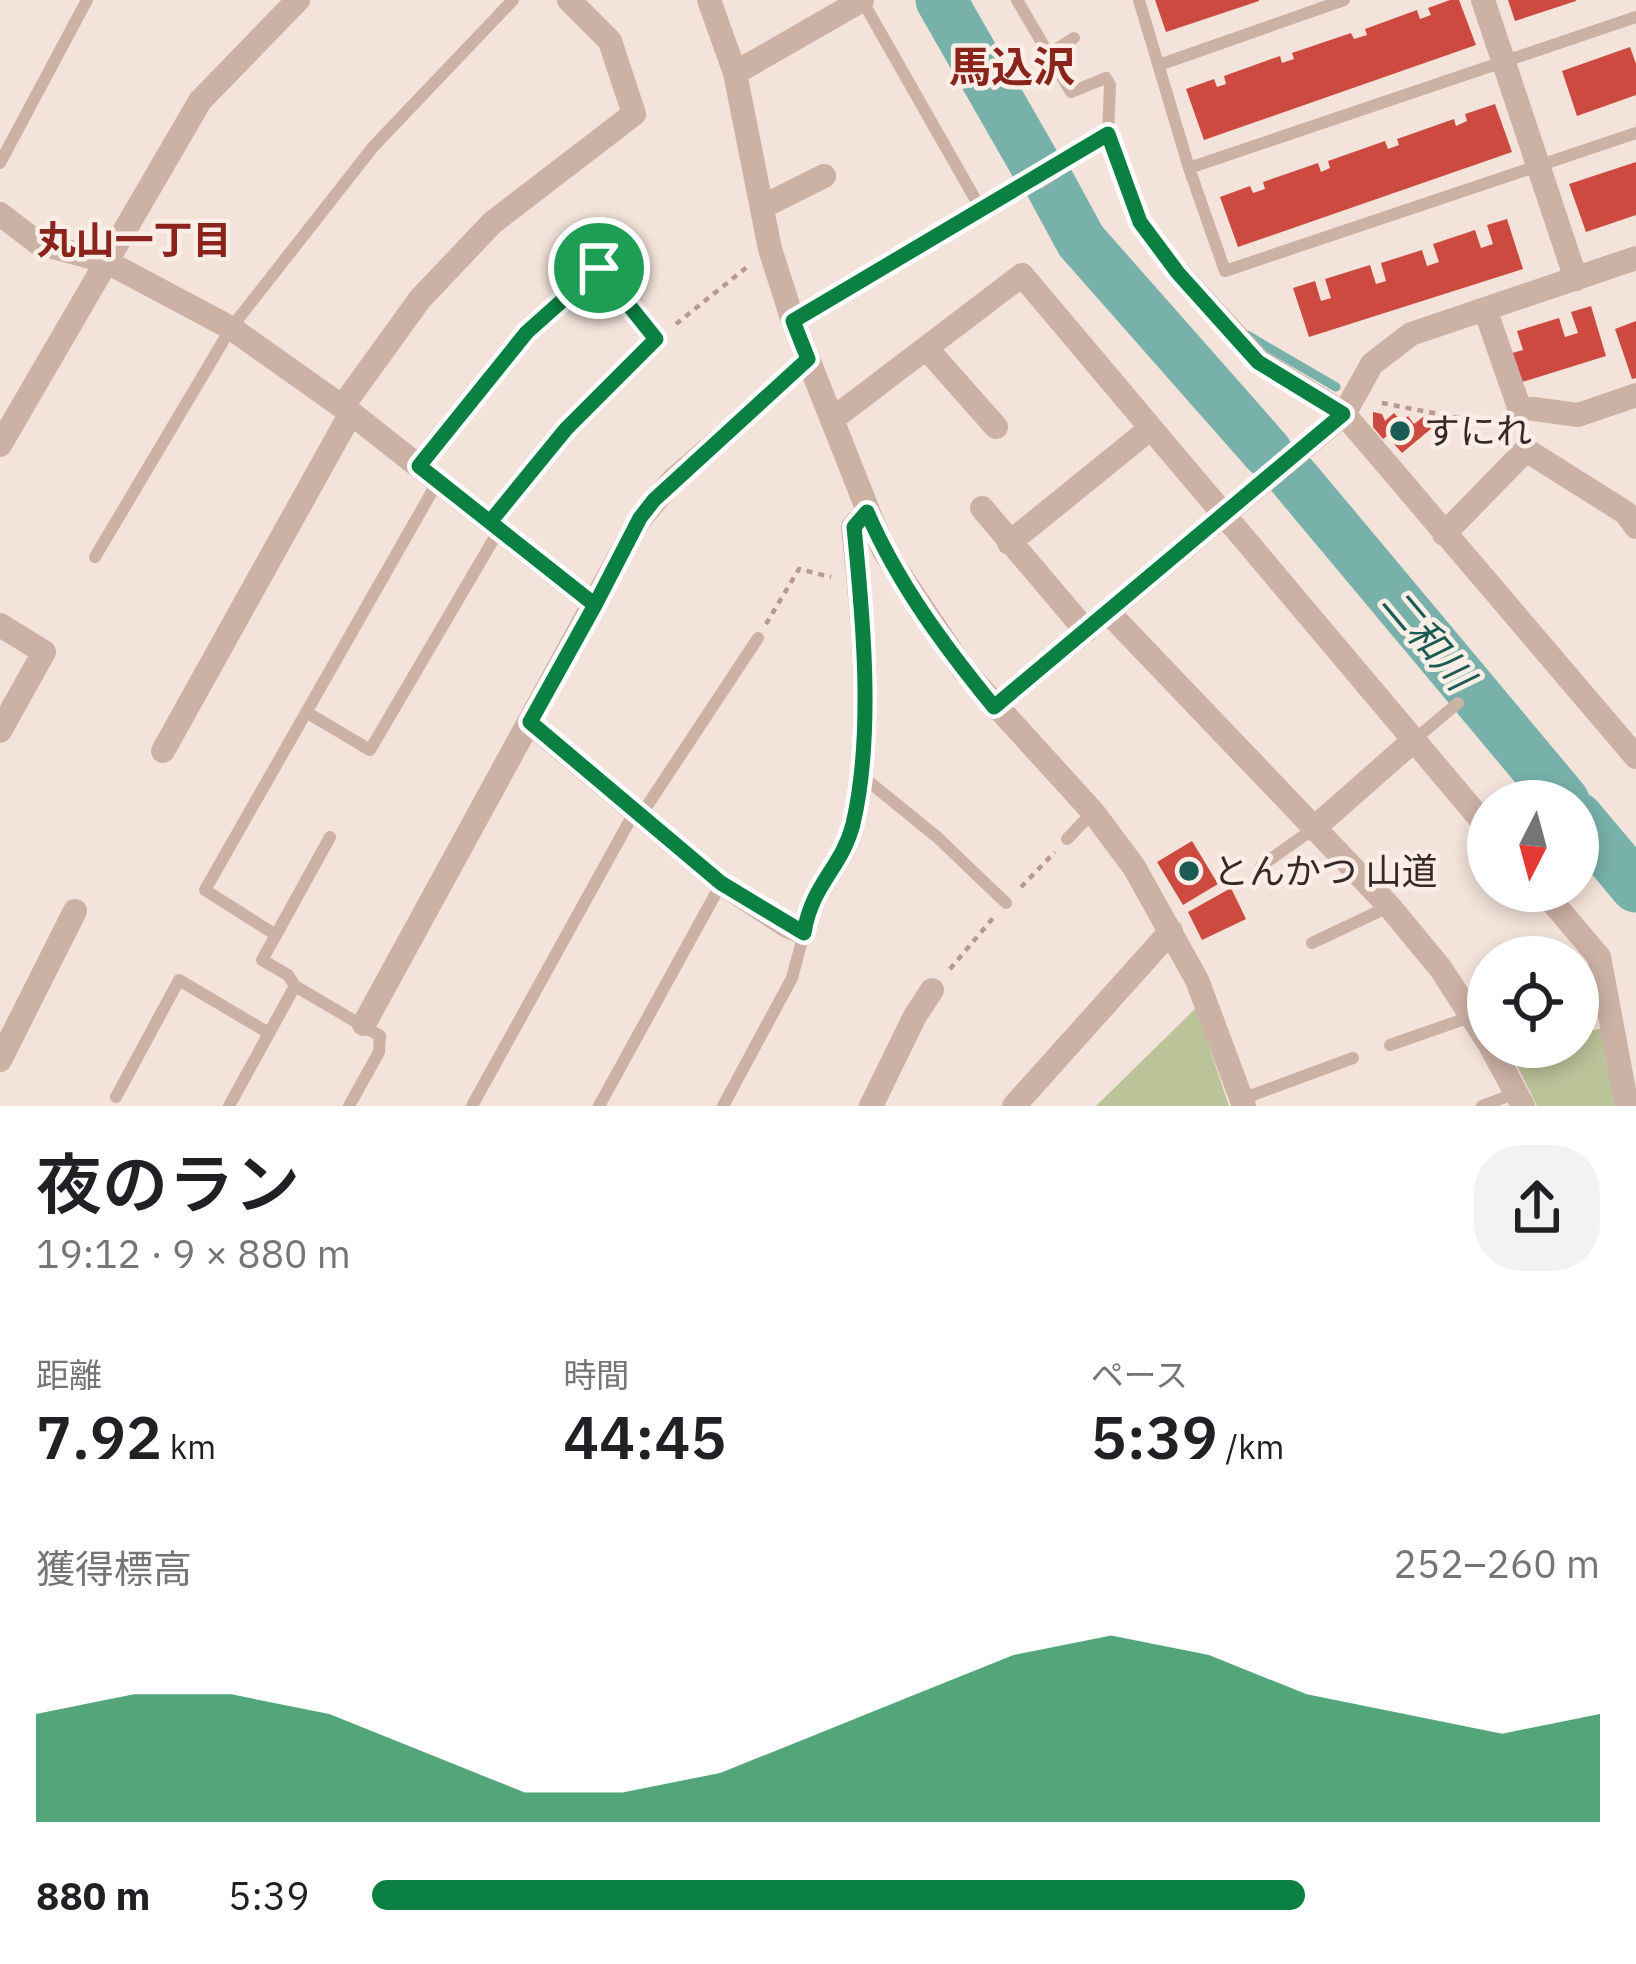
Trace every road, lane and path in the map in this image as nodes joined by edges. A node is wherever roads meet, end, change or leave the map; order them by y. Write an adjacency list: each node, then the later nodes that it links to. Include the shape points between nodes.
1 (87, 0): 19 (lane)
2 (298, 0): 28 (street, via 200,101)
3 (513, 0): 33 (lane, via 373,147)
4 (569, 0): 39 (street, via 610,41 634,114 492,223 420,299)
5 (709, 0): 16 (street)
6 (862, 0): 16 (street); 24 (lane)
7 (1017, 0): 13 (lane)
8 (1139, 0): 15 (lane)
9 (1344, 0): 15 (lane)
10 (1483, 0): 14 (street)
11 (1636, 17): 14 (lane)
12 (1074, 38): 13 (lane)
13 (1047, 55): 18 (lane, via 1071,92 1106,78)
14 (1504, 61): 20 (street); 21 (lane)
15 (1159, 65): 21 (lane)
16 (735, 73): 23 (street)
17 (1636, 133): 20 (lane)
18 (1108, 134): 24 (lane); 29 (lane, via 1140,222)
19 (0, 163)
20 (1539, 166): 21 (lane, via 1225,271); 30 (street)
21 (1189, 168)
22 (824, 176): 23 (street)
23 (762, 207): 26 (street)
24 (982, 211): 32 (lane)
25 (0, 214): 28 (street, via 38,243)
26 (770, 249): 32 (street); 34 (path)
27 (1636, 258): 30 (street)
28 (105, 261): 33 (street); 44 (street)
29 (1178, 273): 38 (street, via 1258,362)
30 (1576, 279): 31 (street)
31 (1485, 309): 37 (street, via 1519,406 1578,415); 38 (street, via 1411,334 1372,364)
32 (793, 321): 36 (street)
33 (231, 328): 39 (street); 54 (lane)
34 (666, 332)
35 (927, 350): 40 (street); 41 (street); 42 (street, via 1022,274)
36 (808, 359): 40 (street); 43 (path)
37 (1636, 395)
38 (1347, 406): 45 (path, via 1497,423); 49 (street); 52 (street)
39 (347, 410): 46 (street); 68 (street)
40 (834, 418): 48 (street)
41 (996, 427)
42 (1151, 428): 49 (street); 53 (street)
43 (718, 441): 57 (street, via 640,518)
44 (0, 445)
45 (1526, 450): 51 (street); 52 (street)
46 (428, 473): 50 (street); 50 (street, via 527,332 599,268 656,339 566,429); 64 (lane)
47 (982, 508): 53 (street)
48 (867, 512): 55 (street, via 854,527); 63 (street, via 911,596)
49 (1222, 516): 58 (street); 67 (street)
50 (494, 525): 57 (street); 64 (lane, via 370,750)
51 (1636, 527)
52 (1444, 534): 69 (street)
53 (1009, 543): 60 (street)
54 (95, 557)
55 (860, 584): 56 (path, via 799,569); 70 (street)
56 (779, 603)
57 (595, 605): 65 (street)
58 (1108, 612): 60 (street); 74 (street)
59 (0, 626): 66 (street, via 44,652)
60 (1086, 631): 63 (street)
61 (758, 638): 72 (lane)
62 (1458, 703): 67 (lane)
63 (994, 707): 73 (street)
64 (306, 712): 85 (lane, via 205,890)
65 (530, 722): 72 (street); 91 (street)
66 (0, 731)
67 (1413, 741): 71 (street); 74 (street)
68 (163, 752)
69 (1636, 757)
70 (861, 775): 79 (lane); 84 (street, via 853,826 808,906)
71 (1467, 804)
72 (638, 812): 78 (street); 102 (lane)
73 (1093, 812): 76 (lane); 83 (street)
74 (1313, 829): 77 (lane); 80 (street)
75 (330, 837): 85 (lane)
76 (1067, 839)
77 (1262, 866)
78 (721, 883): 84 (street); 103 (lane)
79 (1006, 903)
80 (1389, 906): 86 (lane); 89 (street)
81 (75, 910): 95 (street)
82 (1561, 912): 108 (street, via 1599,956)
83 (1172, 931): 99 (street); 106 (street)
84 (804, 933): 104 (lane, via 792,978)
85 (276, 935): 87 (lane, via 262,960)
86 (1312, 943)
87 (295, 986): 91 (lane); 92 (lane)
88 (932, 990): 105 (street)
89 (1467, 1009)
90 (1467, 1019): 93 (lane)
91 (364, 1024): 101 (lane, via 380,1036 379,1052)
92 (267, 1033): 97 (lane, via 179,980); 100 (lane)
93 (1390, 1045)
94 (1353, 1058): 99 (lane)
95 (0, 1060)
96 (1503, 1068): 98 (street)
97 (116, 1097)
98 (1520, 1100): 107 (lane)
99 (1243, 1102)
100 (229, 1106)
101 (349, 1106)
102 (472, 1106)
103 (599, 1106)
104 (723, 1106)
105 (872, 1106)
106 (1014, 1106)
107 (1482, 1106)
108 (1627, 1106)

